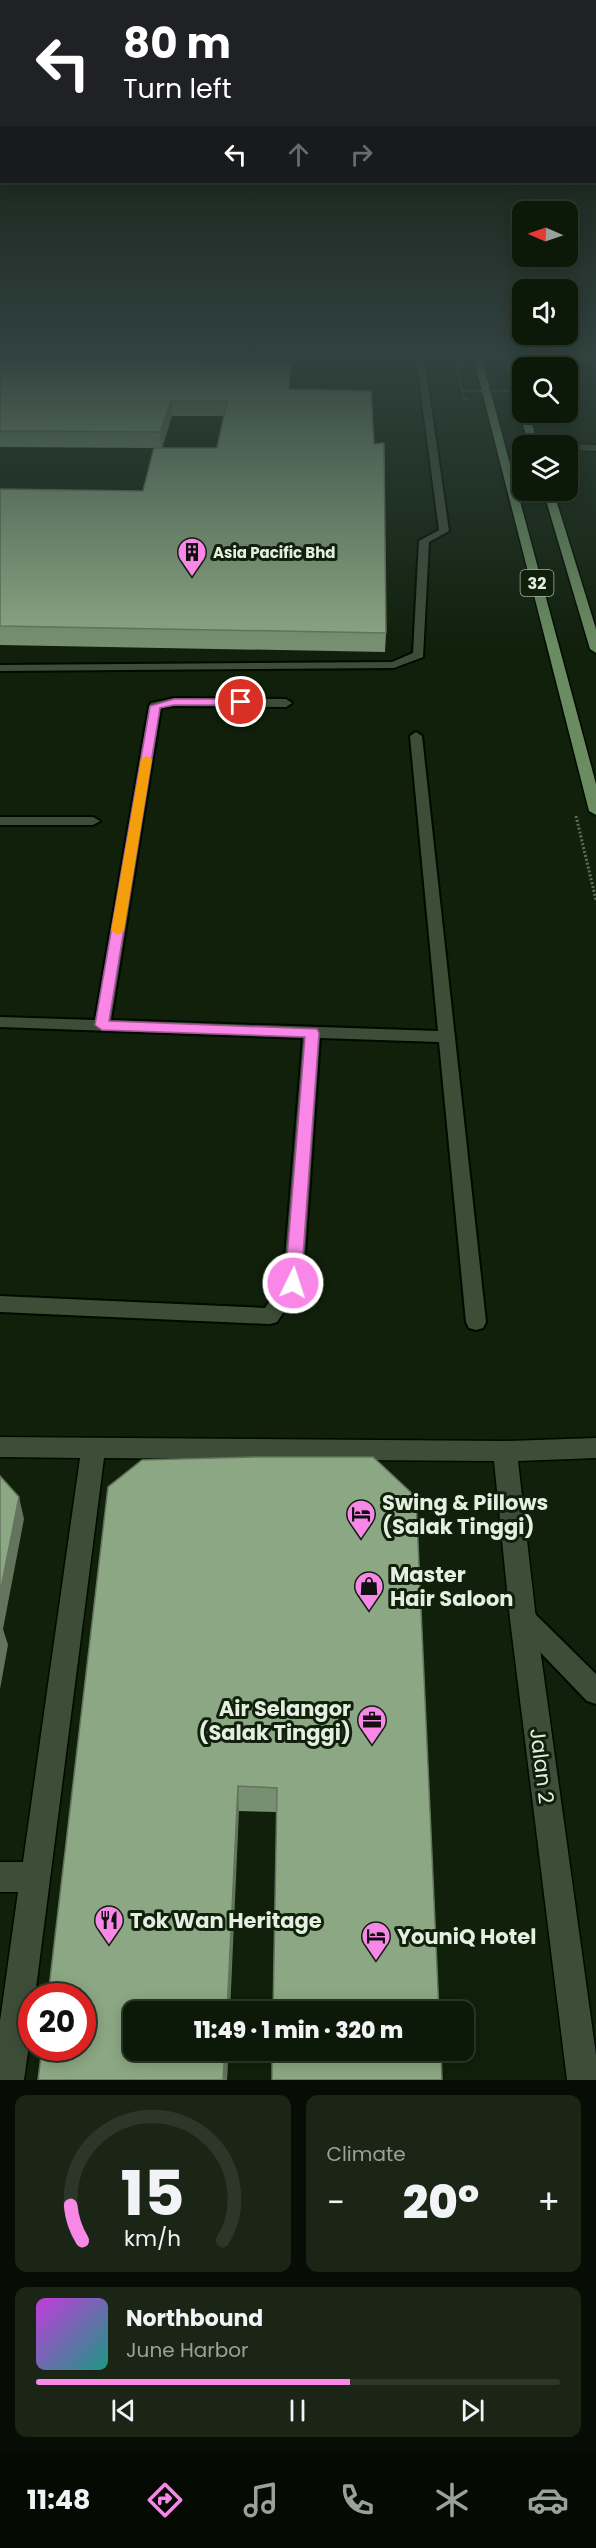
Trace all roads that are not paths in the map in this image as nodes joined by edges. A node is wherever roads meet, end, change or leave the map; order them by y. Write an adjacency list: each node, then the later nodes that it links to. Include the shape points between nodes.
1 (433, 453): 5 (lane, via 444,531 424,541 419,655 394,665)
2 (502, 453): 8 (main road, 32)
3 (551, 501): 4 (main road, 32)
4 (596, 649)
5 (0, 668)
6 (286, 703): 12 (lane, via 174,702 155,706)
7 (416, 736): 14 (lane)
8 (596, 811)
9 (0, 821): 10 (lane)
10 (93, 821)
11 (0, 1022): 12 (lane)
12 (102, 1025): 13 (lane)
13 (312, 1033): 14 (lane); 15 (lane, via 293,1283 270,1316)
14 (447, 1037): 16 (lane)
15 (0, 1304)
16 (476, 1322)
17 (0, 1447): 19 (street)
18 (596, 1448): 20 (street)
19 (93, 1449): 20 (street); 24 (street)
20 (505, 1452): 21 (street, Jalan 2)
21 (523, 1619): 22 (lane); 26 (street, Jalan 2)
22 (596, 1692)
23 (0, 1877): 24 (street)
24 (35, 1877): 25 (street)
25 (8, 2080)
26 (583, 2080)

